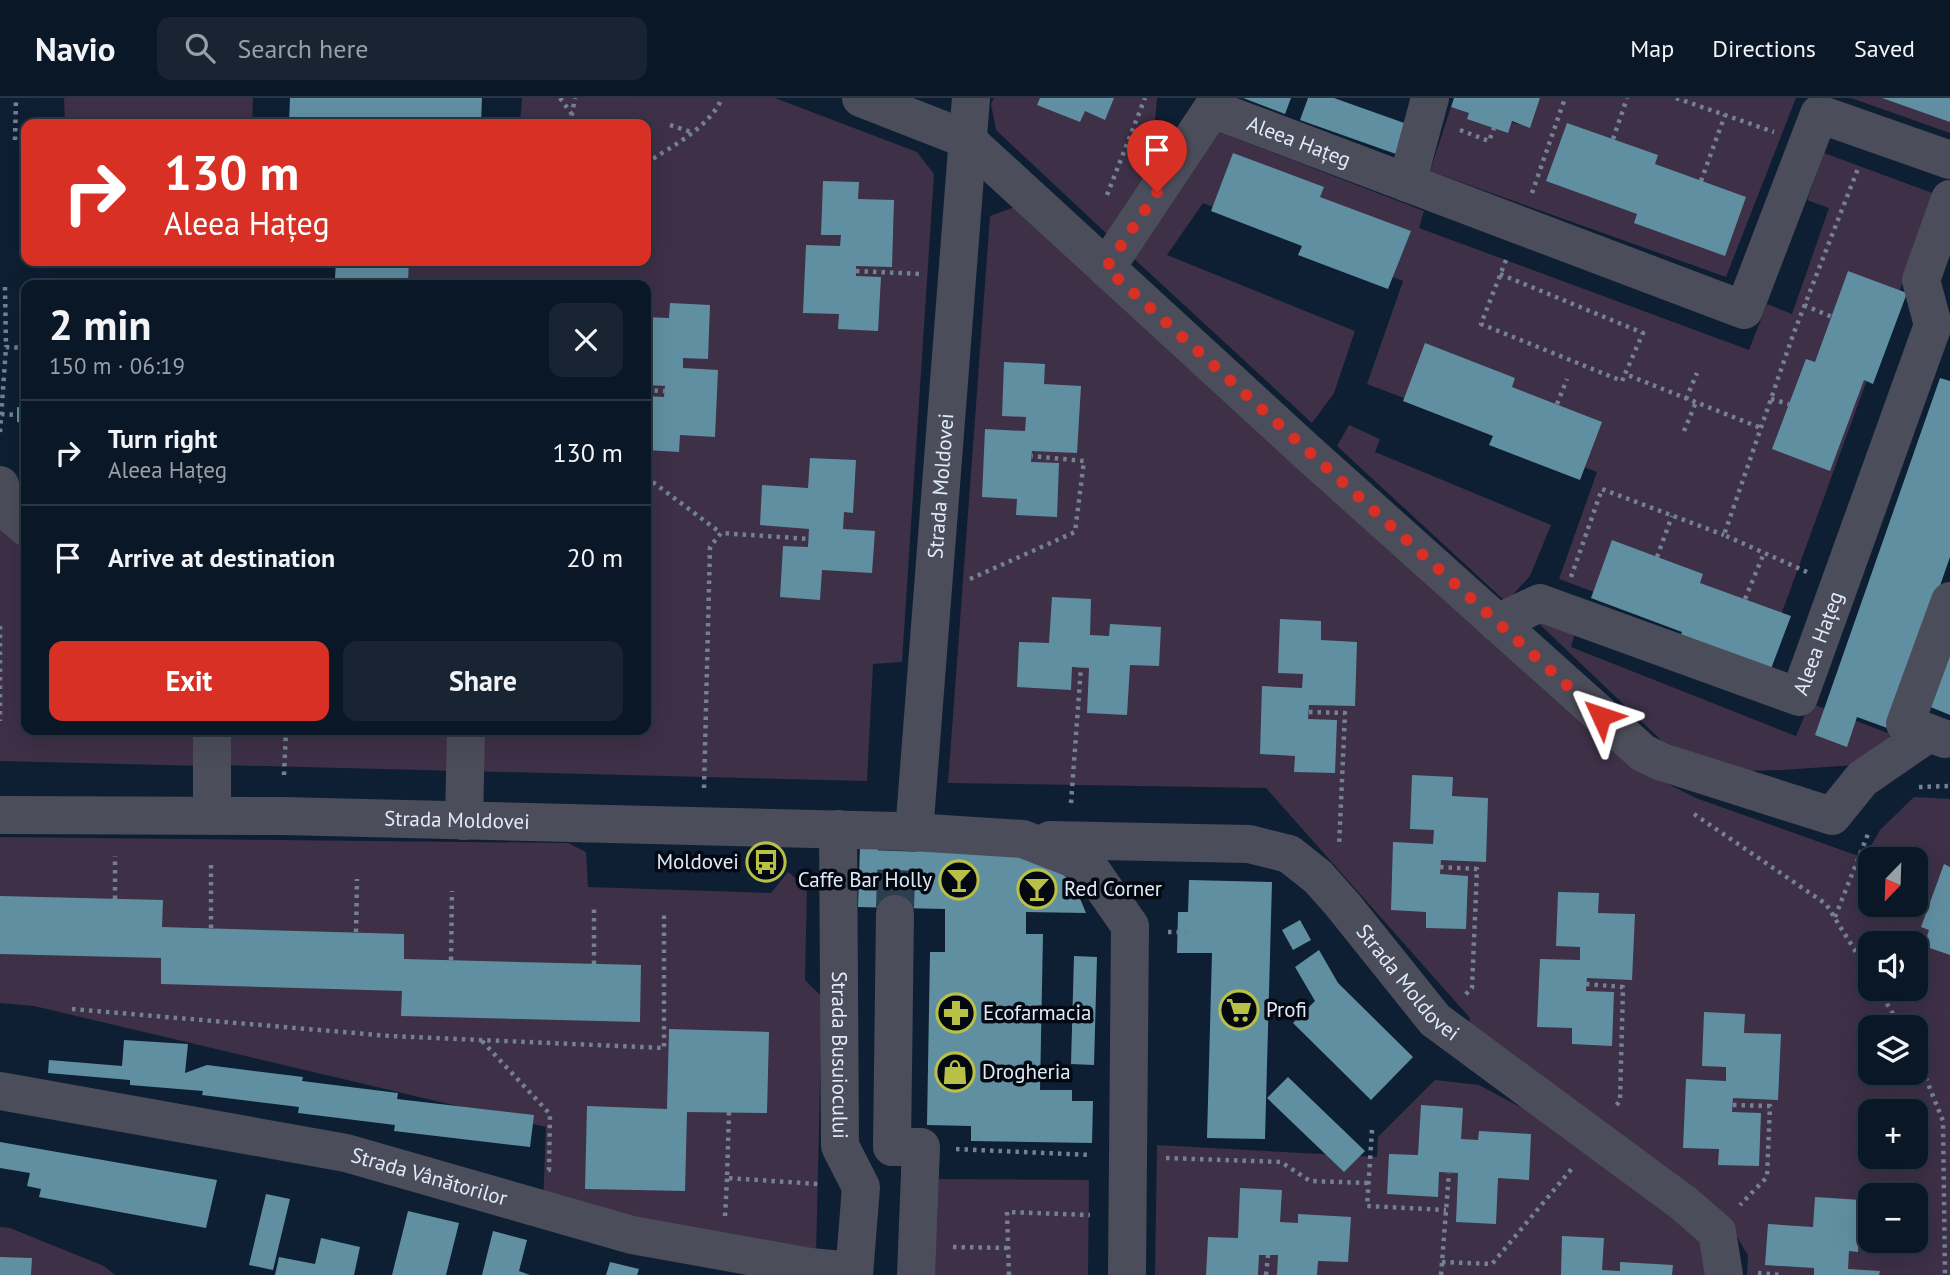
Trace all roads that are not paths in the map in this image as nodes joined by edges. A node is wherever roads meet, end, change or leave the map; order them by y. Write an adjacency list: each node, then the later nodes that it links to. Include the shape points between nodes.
1 (861, 98): 4 (street)
2 (971, 98): 4 (street, Strada Moldovei)
3 (1430, 98): 6 (street)
4 (966, 139): 8 (street); 22 (street, Strada Moldovei)
5 (1950, 160): 6 (street, Aleea Hațeg, via 1819,114 1744,310)
6 (1407, 183): 8 (street, Aleea Hațeg, via 1212,109)
7 (1950, 199): 9 (street, Aleea Hațeg, via 1921,280)
8 (1106, 268): 13 (street)
9 (1942, 328): 13 (street, Aleea Hațeg, via 1799,697 1540,603)
10 (0, 485): 11 (street, via 6,510)
11 (21, 523)
12 (1950, 601): 16 (street, via 1905,724)
13 (1497, 623): 16 (street, via 1643,753 1832,816 1862,779)
14 (212, 735): 18 (street)
15 (466, 735): 19 (street)
16 (1939, 737)
17 (0, 815): 18 (street, Strada Moldovei)
18 (212, 816): 19 (street, Strada Moldovei)
19 (464, 821): 20 (street, Strada Moldovei)
20 (838, 829): 22 (street, Strada Moldovei); 26 (street, Strada Busuiocului, via 840,1146 860,1187)
21 (1023, 839): 22 (street, Strada Moldovei); 27 (street, Strada Moldovei, via 1249,844 1289,854 1342,904 1435,1020 1682,1202 1717,1232); 28 (street, Strada Moldovei, via 1087,864 1130,926)
22 (903, 841)
23 (895, 910): 25 (street, via 892,1147 921,1147)
24 (0, 1091): 26 (street, Strada Vânătorilor, via 346,1153 632,1235)
25 (917, 1261)
26 (854, 1273)
27 (1740, 1274)
28 (1127, 1275)

